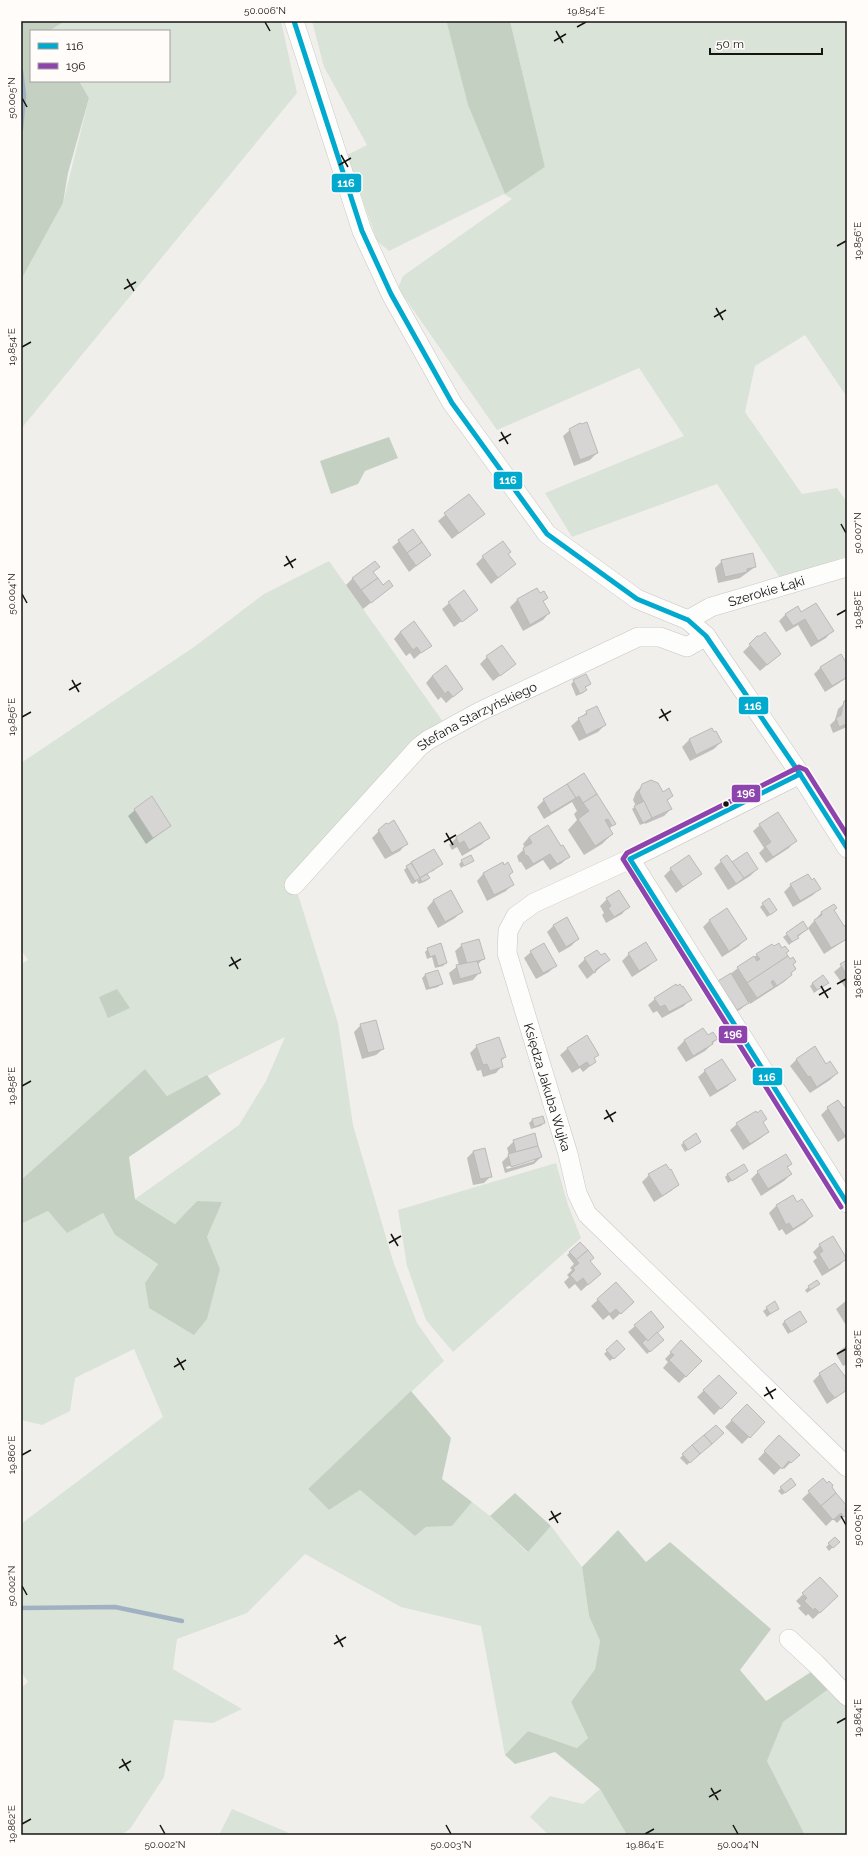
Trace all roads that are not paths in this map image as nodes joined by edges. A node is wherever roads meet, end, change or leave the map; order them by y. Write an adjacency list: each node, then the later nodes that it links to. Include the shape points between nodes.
1 (294, 21): 3 (street, via 362,231 391,294 452,402 547,534 637,599)
2 (847, 567): 3 (street, Szerokie Łąki, via 711,607)
3 (688, 620): 4 (street)
4 (706, 636): 5 (street); 8 (street, Stefana Starzyńskiego, via 687,647 660,637 638,637 479,712 428,740)
5 (800, 774): 6 (street); 7 (street, Księdza Jakuba Wujka)
6 (847, 848)
7 (630, 859): 9 (street); 10 (street, Księdza Jakuba Wujka, via 534,903 516,916 508,931 508,953 568,1154 577,1193 587,1214)
8 (294, 885)
9 (847, 1203)
10 (847, 1467)
11 (788, 1639): 12 (street)
12 (847, 1696)

